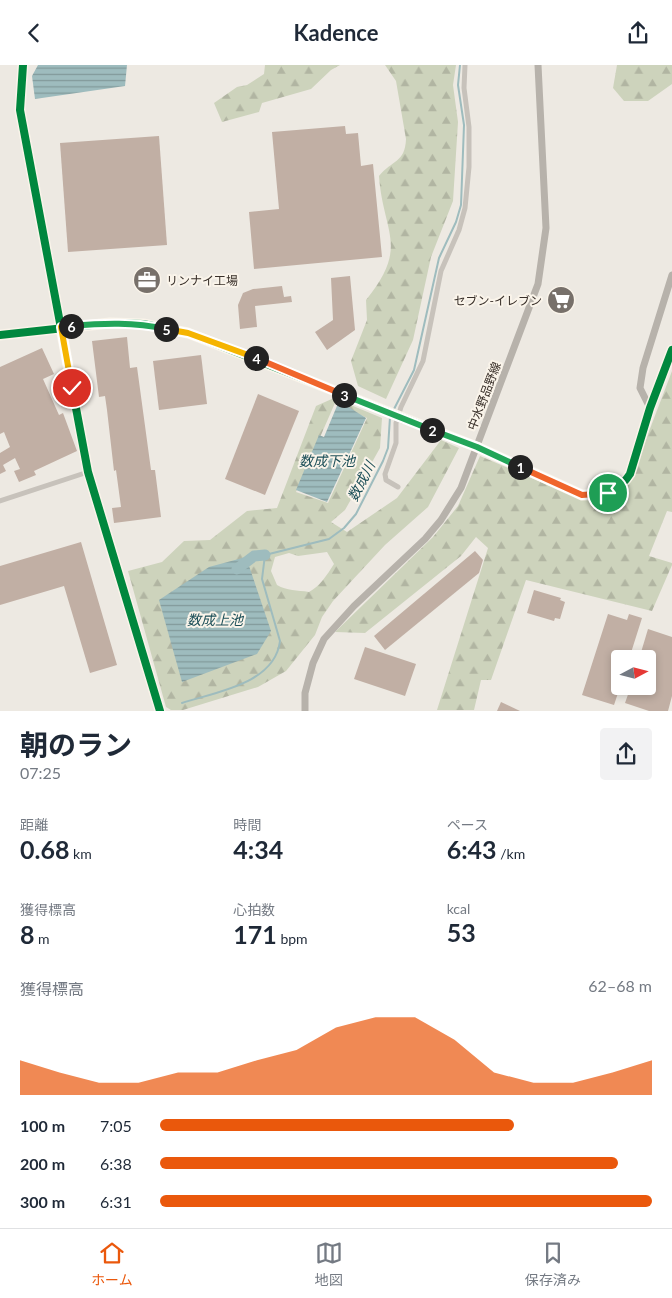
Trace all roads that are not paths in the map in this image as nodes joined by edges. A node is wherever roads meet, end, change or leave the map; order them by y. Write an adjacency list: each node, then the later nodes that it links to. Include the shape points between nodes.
1 (23, 65): 5 (street, via 20,110)
2 (465, 65): 11 (street, via 469,167 465,207 459,230 440,271 423,361 400,407 396,423 396,443 385,474 386,479)
3 (538, 65): 9 (street, 中水野品野線, via 546,228 543,257 538,284)
4 (672, 275): 8 (street, via 643,368 640,389)
5 (61, 327): 6 (street); 9 (street, bridge, via 142,324 188,333); 10 (street)
6 (0, 335)
7 (672, 350): 8 (street)
8 (650, 408): 9 (street, via 630,474 624,483 608,493 582,495)
9 (477, 447): 14 (street, 中水野品野線, via 461,487 442,519 324,639 311,671)
10 (88, 472): 12 (street); 13 (street)
11 (398, 487)
12 (0, 501)
13 (160, 711)
14 (304, 711)

